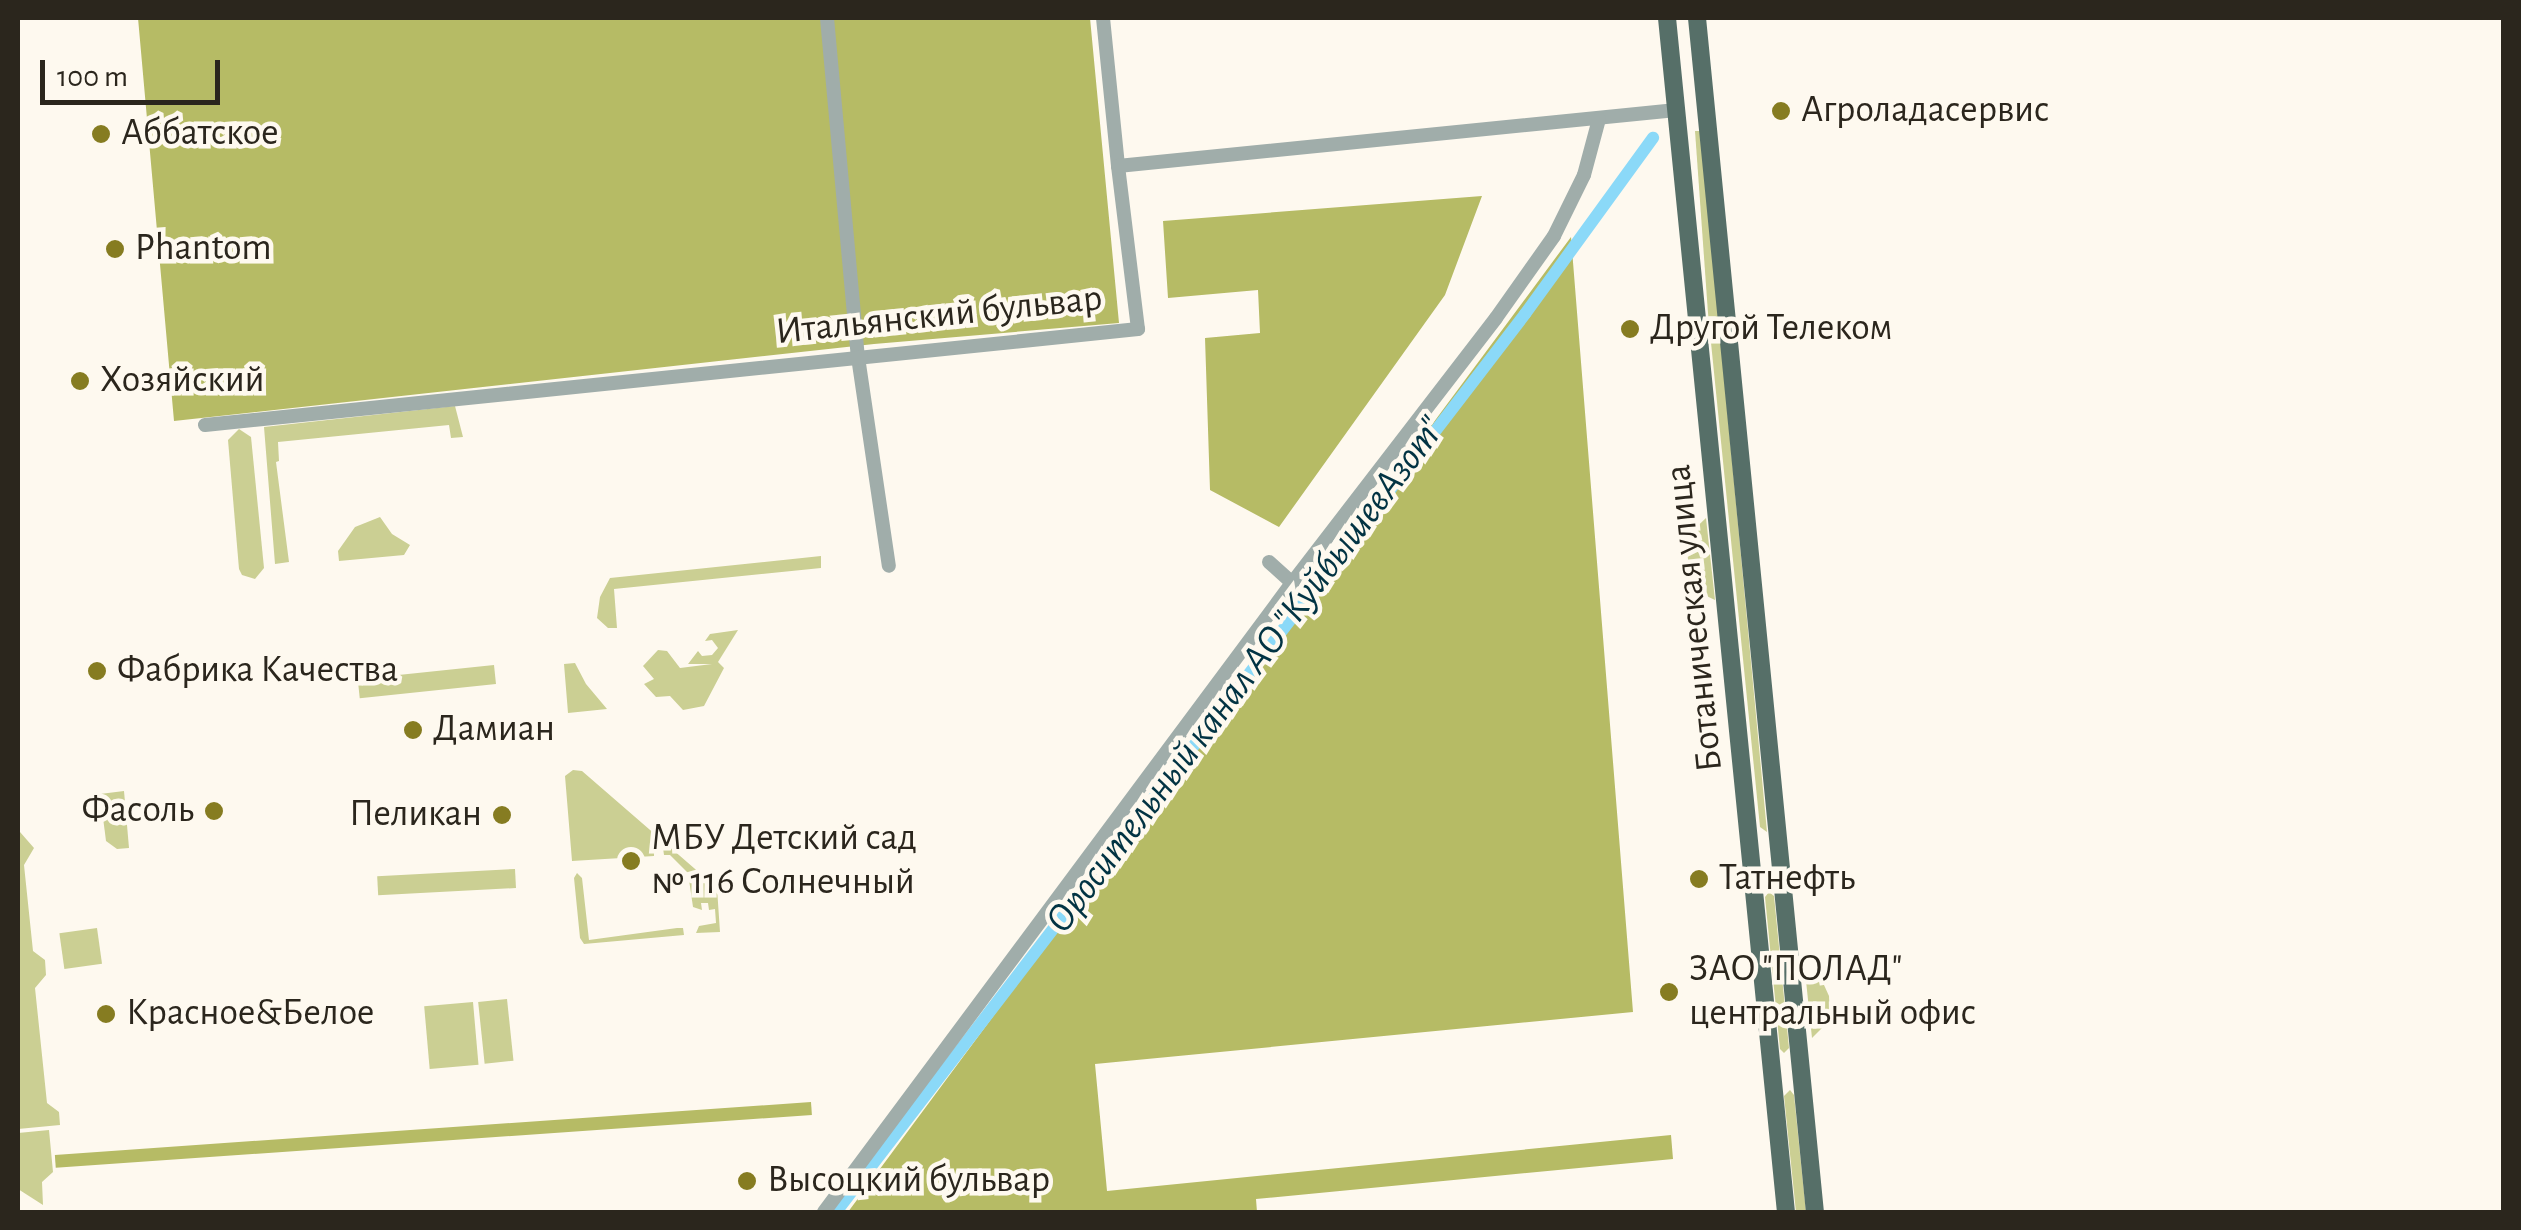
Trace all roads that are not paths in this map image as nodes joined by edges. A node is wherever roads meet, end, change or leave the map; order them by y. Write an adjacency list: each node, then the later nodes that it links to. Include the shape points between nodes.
1 (827, 18): 9 (street)
2 (1103, 18): 8 (street)
3 (1667, 18): 5 (main road, Ботаническая улица)
4 (1697, 18): 7 (main road, Ботаническая улица)
5 (1677, 117): 6 (street); 7 (main road); 15 (main road, Ботаническая улица)
6 (1598, 119): 8 (street); 13 (street, via 1584,174 1554,236)
7 (1707, 122): 14 (main road, Ботаническая улица)
8 (1118, 166): 9 (street, Итальянский бульвар, via 1138,329)
9 (858, 356): 10 (street, Итальянский бульвар); 12 (street)
10 (205, 425)
11 (1269, 562): 13 (street)
12 (888, 566)
13 (1292, 582): 18 (street)
14 (1781, 865): 15 (main road); 16 (main road, Ботаническая улица)
15 (1752, 868): 17 (main road, Ботаническая улица)
16 (1800, 1065): 17 (main road); 20 (main road, Ботаническая улица)
17 (1772, 1068): 19 (main road, Ботаническая улица)
18 (824, 1212)
19 (1786, 1212)
20 (1815, 1212)

